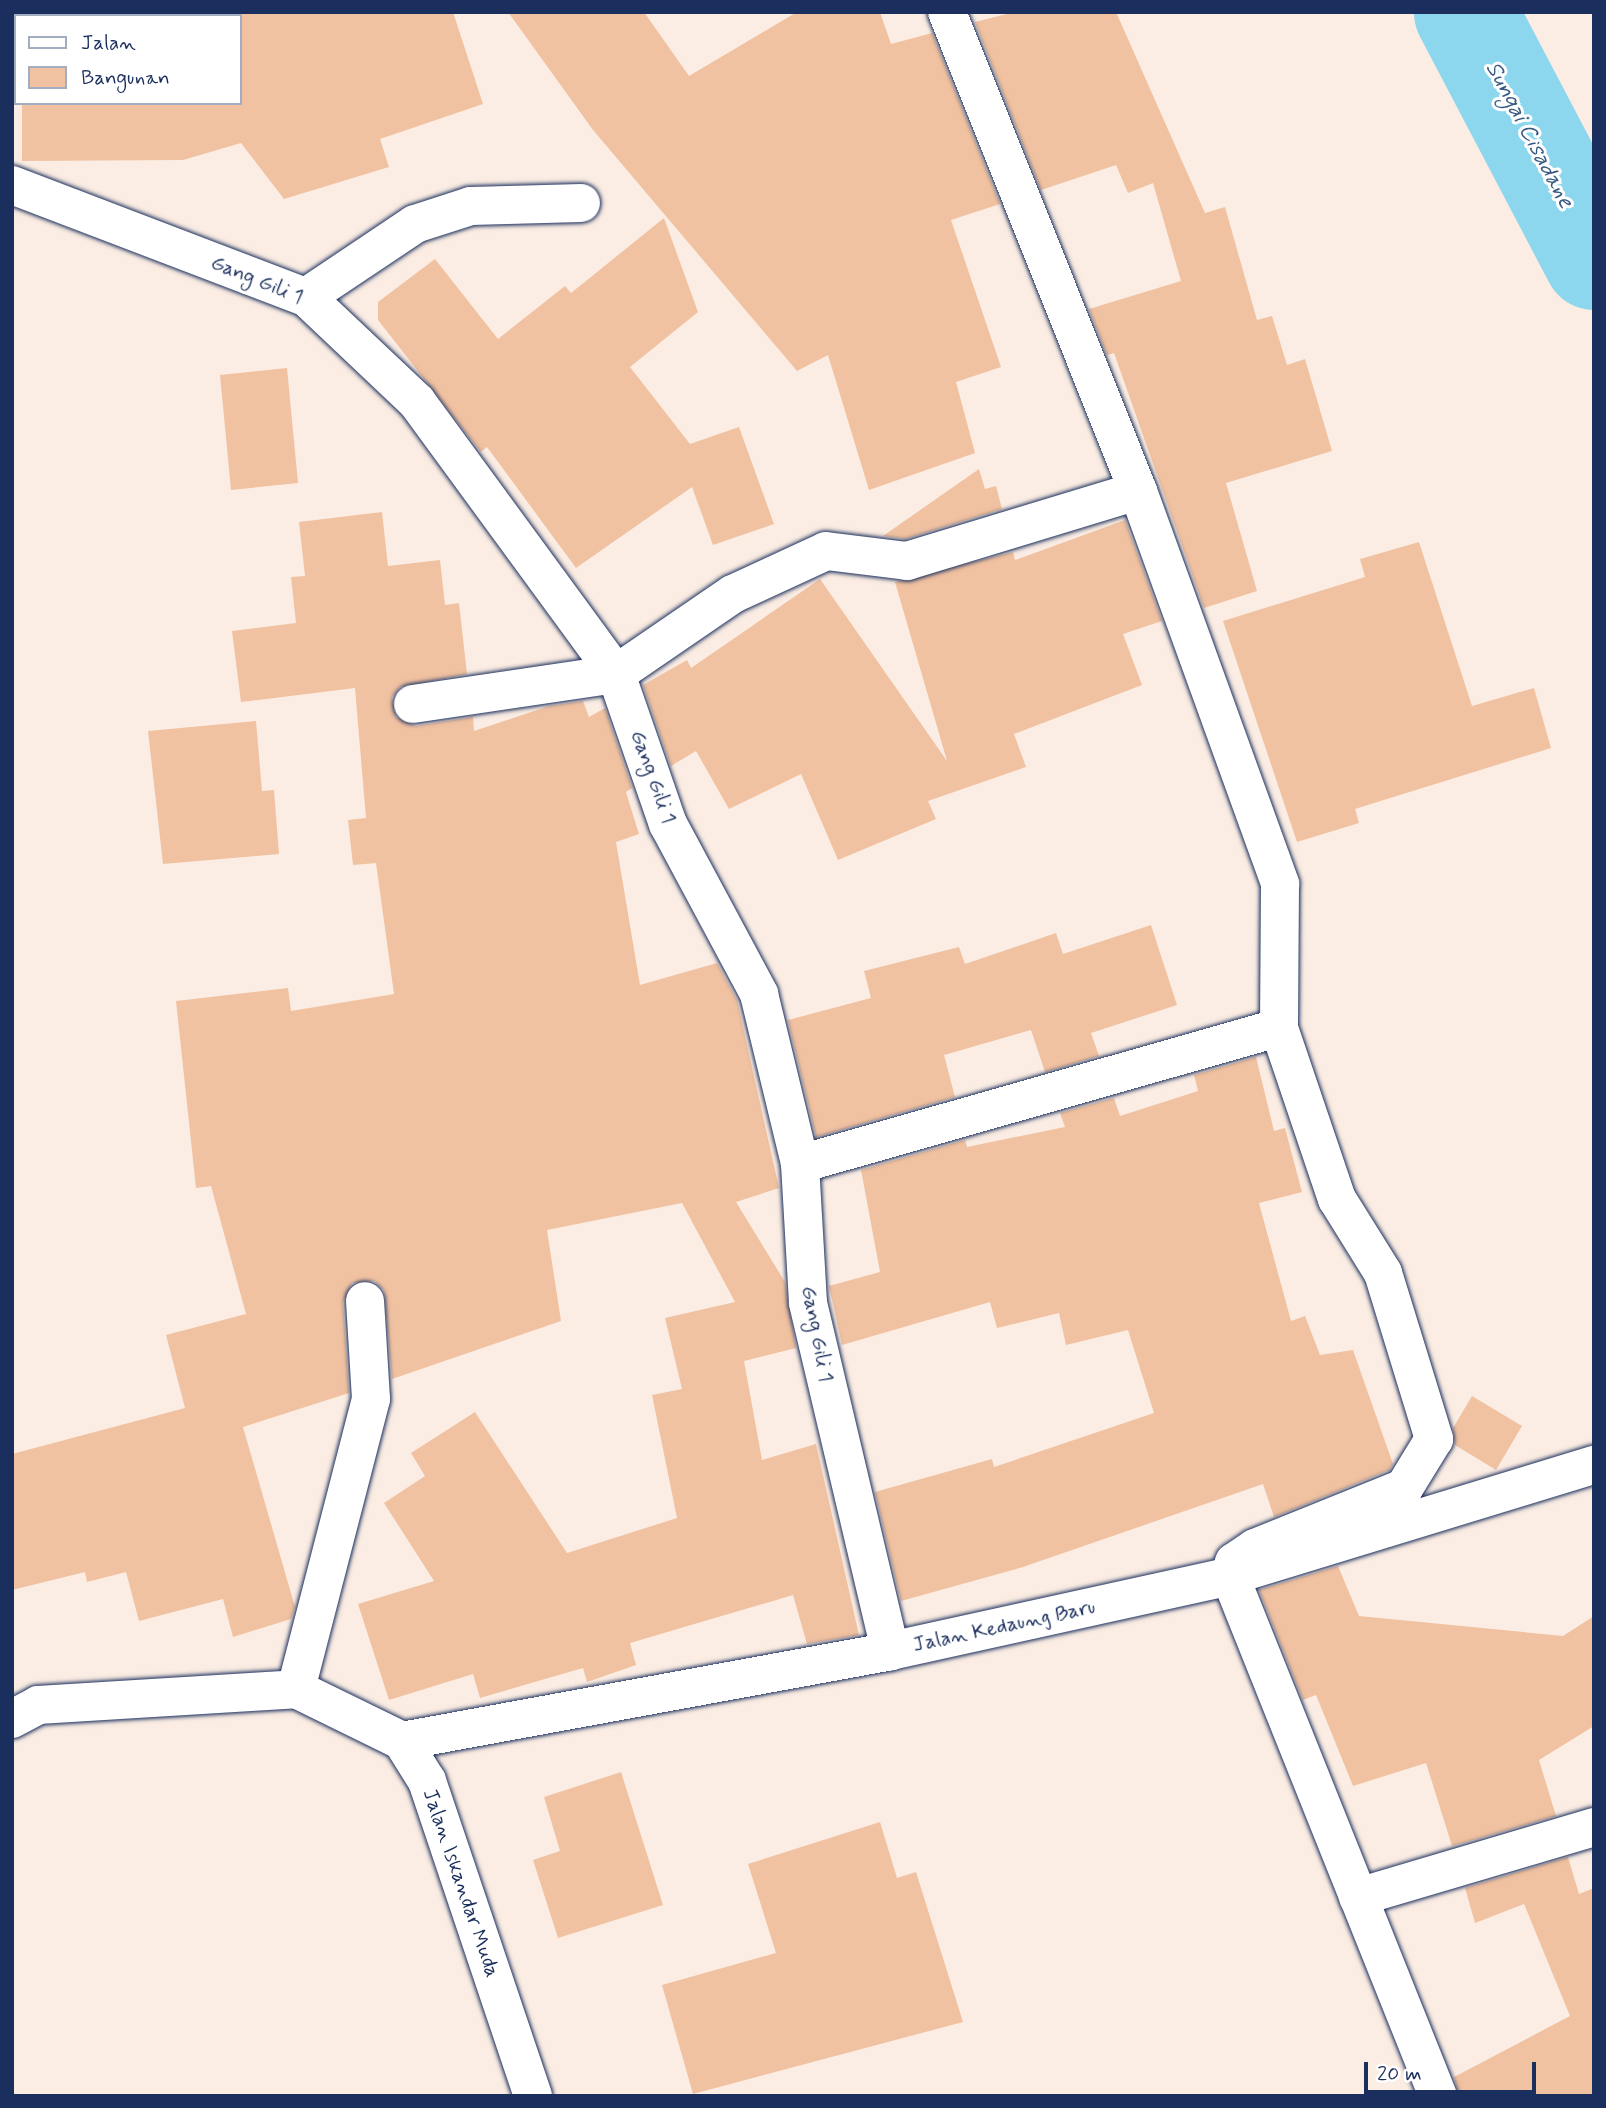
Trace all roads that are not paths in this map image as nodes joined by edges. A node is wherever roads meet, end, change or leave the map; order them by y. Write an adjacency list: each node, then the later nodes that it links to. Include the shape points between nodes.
1 (947, 12): 5 (street)
2 (12, 185): 4 (street, Gang Gili 1)
3 (581, 203): 4 (street, via 471,206 415,224)
4 (306, 297): 6 (street, Gang Gili 1, via 417,402)
5 (1138, 491): 6 (street, via 907,561 826,551 733,594); 8 (street, via 1280,884)
6 (616, 674): 7 (street); 9 (street, Gang Gili 1, via 668,824 759,994)
7 (413, 704)
8 (1279, 1028): 9 (street); 12 (street, via 1337,1199 1383,1273 1434,1439 1404,1488 1255,1548 1234,1562)
9 (800, 1164): 13 (street, Gang Gili 1, via 808,1303)
10 (365, 1301): 14 (street, via 372,1399)
11 (1594, 1465): 12 (street, Jalan Kedaung Baru)
12 (1230, 1576): 13 (street, Jalan Kedaung Baru); 18 (street)
13 (890, 1651): 16 (street, Jalan Kedaung Baru)
14 (296, 1689): 15 (street, via 38,1705); 16 (street)
15 (12, 1719)
16 (402, 1741): 19 (street, Jalan Iskandar Muda, via 427,1781)
17 (1594, 1827): 18 (street)
18 (1358, 1897): 20 (street)
19 (533, 2096)
20 (1438, 2096)

